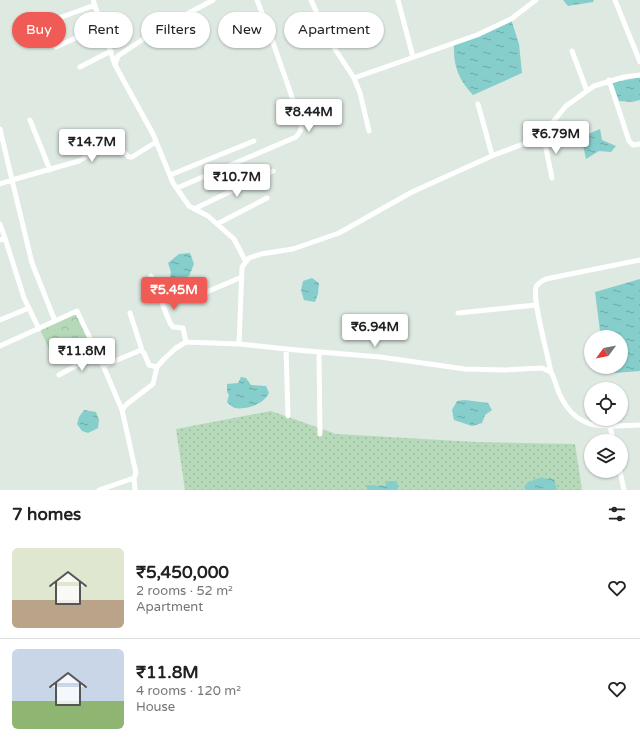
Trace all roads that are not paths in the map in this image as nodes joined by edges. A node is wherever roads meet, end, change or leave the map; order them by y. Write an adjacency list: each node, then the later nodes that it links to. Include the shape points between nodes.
1 (214, 0): 15 (street, via 157,30 118,56)
2 (257, 0): 36 (street, via 302,128 296,136)
3 (311, 0): 18 (street, via 329,40)
4 (398, 0): 13 (street)
5 (536, 0): 13 (street, via 511,19 477,35)
6 (615, 0): 14 (street)
7 (94, 2): 8 (street); 9 (street)
8 (97, 12)
9 (66, 14)
10 (110, 48): 11 (street)
11 (111, 51): 15 (street); 16 (street)
12 (572, 51): 20 (street)
13 (413, 56): 18 (street)
14 (640, 62)
15 (115, 65): 27 (street)
16 (80, 67)
17 (640, 75): 19 (street)
18 (354, 78): 24 (street)
19 (609, 80): 20 (street); 28 (street, via 629,141 633,145)
20 (587, 91): 25 (street, via 566,106)
21 (478, 104): 29 (street)
22 (30, 120): 30 (street)
23 (0, 129): 34 (street)
24 (370, 131)
25 (544, 134): 29 (street, via 533,141); 33 (street)
26 (254, 141): 32 (street)
27 (156, 142): 30 (street, via 129,157 109,142 79,161); 32 (street)
28 (640, 144)
29 (492, 155): 43 (street, via 412,192 339,233 293,249 261,254 249,258)
30 (50, 170): 34 (street)
31 (273, 171): 38 (street)
32 (170, 175): 36 (street)
33 (552, 178)
34 (12, 180): 35 (street); 52 (street, via 32,263)
35 (0, 184)
36 (177, 188): 38 (street)
37 (267, 198): 40 (street)
38 (194, 209): 40 (street)
39 (0, 224): 41 (street)
40 (217, 224): 43 (street, via 234,239)
41 (2, 239): 48 (street)
42 (640, 260): 47 (street, via 540,282 536,287)
43 (246, 262): 45 (street, via 242,267)
44 (151, 276): 54 (street, via 170,323 173,327 183,328)
45 (242, 278): 46 (street); 55 (street)
46 (190, 299)
47 (536, 305): 50 (street); 63 (street)
48 (29, 308): 51 (street); 53 (street)
49 (130, 313): 58 (street)
50 (458, 313)
51 (0, 320)
52 (54, 321): 53 (street); 60 (street, via 77,311)
53 (39, 329): 56 (street)
54 (186, 342): 55 (street); 62 (street, via 176,348)
55 (239, 344): 57 (street)
56 (0, 346)
57 (286, 349): 59 (street); 66 (street)
58 (142, 350): 61 (street); 62 (street, via 149,365)
59 (319, 352): 63 (street, via 380,357 465,369 542,368); 71 (street)
60 (97, 354): 61 (street); 64 (street)
61 (103, 366): 65 (street)
62 (158, 367): 65 (street, via 152,384)
63 (551, 372): 67 (street, via 560,394 572,413)
64 (58, 375)
65 (122, 410): 73 (street, via 136,473)
66 (288, 416)
67 (584, 421)
68 (628, 425): 69 (street)
69 (640, 425)
70 (610, 426): 72 (street)
71 (320, 434)
72 (612, 434)
73 (134, 478): 75 (street); 76 (street)
74 (621, 478): 77 (street)
75 (99, 490)
76 (135, 490)
77 (624, 490)

